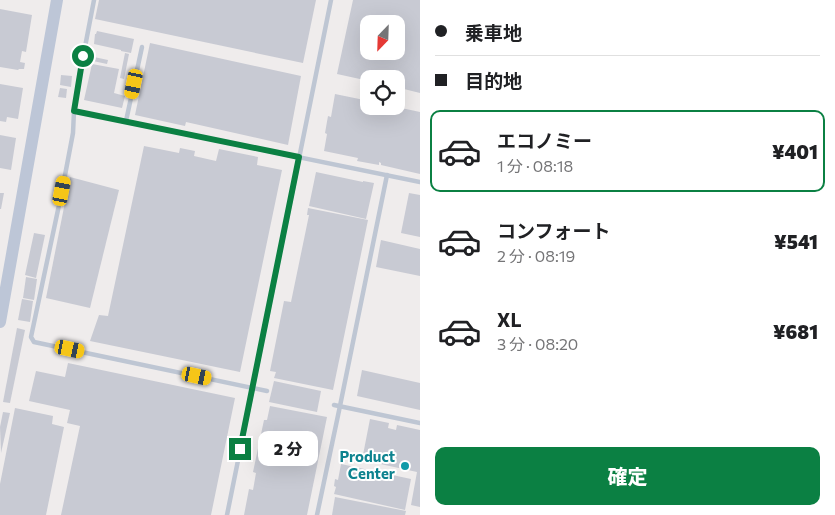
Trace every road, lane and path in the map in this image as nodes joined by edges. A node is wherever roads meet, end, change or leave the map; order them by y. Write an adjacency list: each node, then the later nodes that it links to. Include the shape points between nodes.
1 (57, 0): 10 (street)
2 (94, 0): 5 (lane)
3 (331, 0): 7 (lane)
4 (142, 47): 6 (lane)
5 (74, 111): 6 (lane); 11 (lane, via 64,181 31,336 34,342)
6 (126, 122): 7 (lane)
7 (299, 157): 8 (lane); 11 (lane)
8 (387, 175): 9 (lane); 14 (lane)
9 (420, 182)
10 (0, 322)
11 (252, 388): 12 (lane); 16 (lane)
12 (267, 391)
13 (334, 405): 14 (lane)
14 (340, 406): 15 (lane); 17 (lane)
15 (420, 423)
16 (227, 515)
17 (317, 515)

